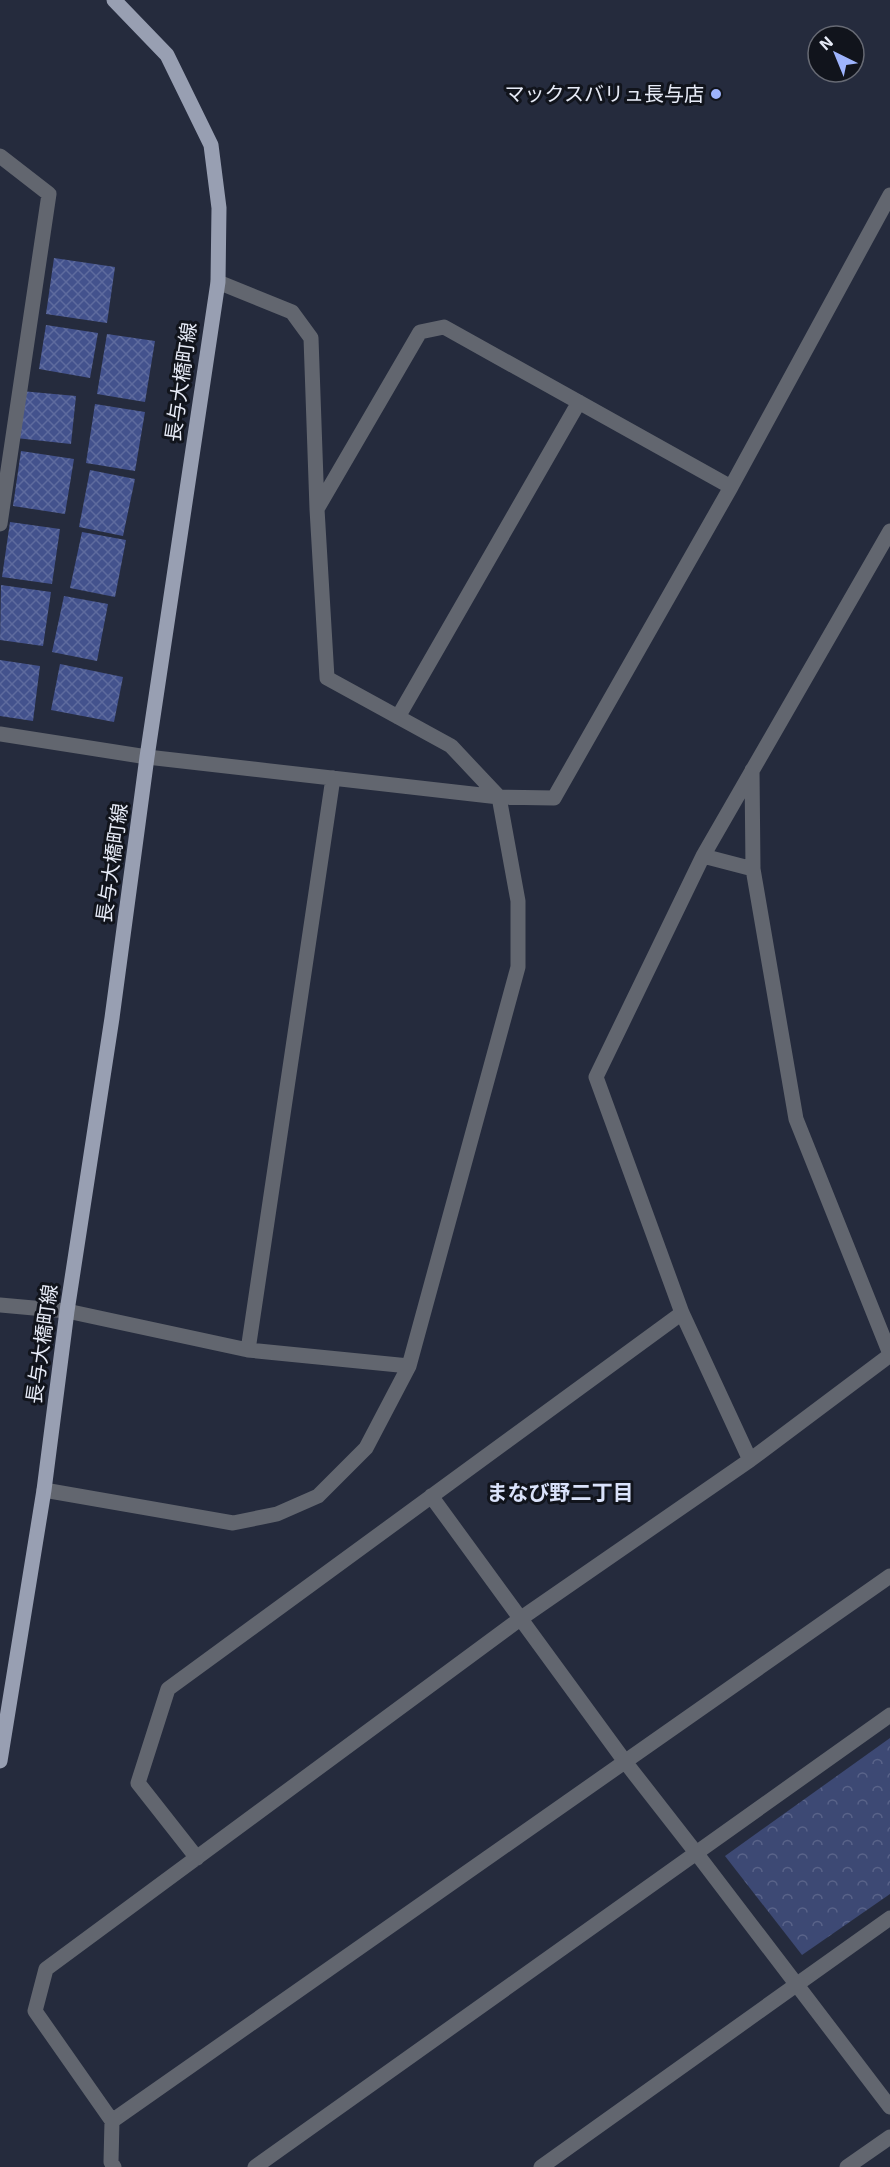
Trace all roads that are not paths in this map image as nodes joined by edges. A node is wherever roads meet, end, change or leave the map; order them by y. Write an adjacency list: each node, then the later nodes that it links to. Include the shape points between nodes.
1 (114, 0): 4 (main road, 長与大橋町線, via 167,56 211,145 219,208)
2 (0, 156): 8 (street, via 49,194)
3 (890, 195): 6 (street)
4 (218, 282): 7 (street, via 292,312 312,338); 12 (main road, 長与大橋町線)
5 (579, 402): 6 (street); 7 (street, via 444,327 420,332); 10 (street)
6 (731, 487): 15 (street, via 554,798)
7 (317, 508): 10 (street, via 327,678)
8 (0, 524)
9 (890, 531): 13 (street)
10 (398, 717): 15 (street, via 452,746)
11 (0, 734): 12 (street)
12 (147, 757): 14 (street); 19 (main road, 長与大橋町線)
13 (752, 770): 16 (street); 17 (street)
14 (333, 778): 15 (street); 21 (street)
15 (499, 797): 23 (street, via 518,901 518,967)
16 (703, 856): 17 (street); 20 (street, via 596,1077)
17 (753, 869): 22 (street, via 796,1119)
18 (0, 1305): 19 (street)
19 (67, 1311): 21 (street); 25 (main road, 長与大橋町線)
20 (682, 1313): 24 (street); 26 (street)
21 (248, 1350): 23 (street)
22 (890, 1355): 24 (street)
23 (409, 1366): 25 (street, via 366,1448 318,1496 277,1514 232,1523)
24 (750, 1460): 28 (street)
25 (44, 1490): 30 (main road, 長与大橋町線)
26 (431, 1496): 28 (street); 34 (street, via 168,1689 138,1783)
27 (890, 1576): 32 (street)
28 (520, 1619): 32 (street); 34 (street)
29 (890, 1715): 33 (street)
30 (2, 1741): 31 (main road, 長与大橋町線)
31 (0, 1761)
32 (626, 1763): 33 (street); 38 (street)
33 (698, 1854): 36 (street); 41 (street)
34 (197, 1858): 38 (street, via 46,1969 35,2011)
35 (890, 1918): 36 (street)
36 (797, 1985): 37 (street); 42 (street)
37 (890, 2107)
38 (112, 2121): 40 (street)
39 (890, 2137): 43 (street)
40 (114, 2167)
41 (255, 2167)
42 (541, 2167)
43 (847, 2167)

